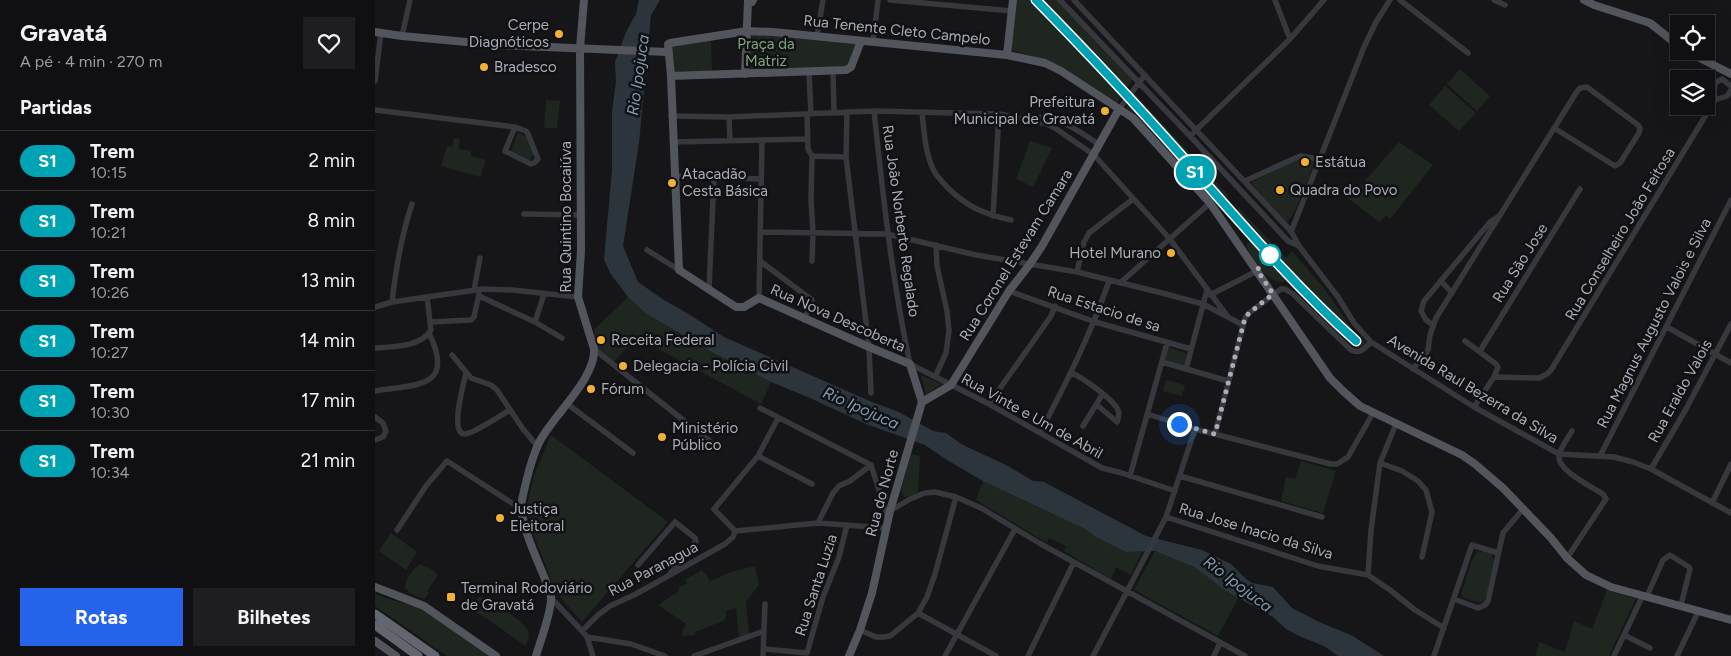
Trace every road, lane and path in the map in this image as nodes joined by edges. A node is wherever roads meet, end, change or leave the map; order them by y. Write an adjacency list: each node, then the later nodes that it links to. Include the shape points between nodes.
1 (410, 0): 22 (street)
2 (584, 0): 29 (main road, Rua Quintino Bocaiúva)
3 (749, 0): 20 (main road)
4 (823, 0): 23 (street)
5 (879, 0): 28 (street)
6 (890, 0): 15 (street)
7 (1013, 0): 18 (main road)
8 (1075, 0): 19 (street, Avenida Raul Bezerra da Silva)
9 (1275, 0): 25 (street)
10 (1324, 0): 25 (street)
11 (1390, 0): 70 (street, via 1364,47)
12 (1399, 0): 31 (street)
13 (1494, 0): 17 (street)
14 (1584, 0): 26 (main road, via 1650,23)
15 (929, 1): 18 (street)
16 (1062, 1): 24 (street, Avenida Raul Bezerra da Silva)
17 (1505, 5)
18 (1012, 11): 32 (main road)
19 (1103, 30): 24 (street); 37 (street, Avenida Raul Bezerra da Silva)
20 (747, 31): 23 (main road, Rua Tenente Cleto Campelo); 30 (main road, Rua Tenente Cleto Campelo, via 670,42); 36 (main road)
21 (378, 32): 22 (main road); 40 (street)
22 (401, 36): 29 (main road)
23 (817, 36): 27 (main road, Rua Tenente Cleto Campelo)
24 (1096, 37): 41 (street, Avenida Raul Bezerra da Silva)
25 (1290, 39): 60 (street)
26 (1670, 39)
27 (861, 41): 28 (main road, Rua Tenente Cleto Campelo); 34 (main road, via 849,69)
28 (873, 42): 32 (main road, Rua Tenente Cleto Campelo)
29 (580, 48): 30 (main road); 85 (main road, Rua Quintino Bocaiúva)
30 (665, 52): 39 (main road)
31 (1468, 53)
32 (1007, 55): 46 (main road, Rua Tenente Cleto Campelo, via 1045,63)
33 (1704, 60): 38 (main road)
34 (833, 72): 35 (main road); 51 (street)
35 (809, 73): 36 (main road); 52 (street)
36 (745, 74): 39 (main road)
37 (1145, 74): 41 (street); 60 (street, Avenida Raul Bezerra da Silva)
38 (1731, 74)
39 (671, 76): 55 (main road)
40 (375, 81)
41 (1138, 82): 46 (street); 61 (street, Avenida Raul Bezerra da Silva)
42 (1715, 85): 43 (street, Rua Conselheiro João Feitosa, via 1721,79)
43 (1731, 86)
44 (1731, 90): 45 (street, Rua Conselheiro João Feitosa, via 1727,96)
45 (1715, 100)
46 (1119, 109): 66 (main road, Rua Coronel Estevam Camara); 80 (main road, Rua Tenente Cleto Campelo, via 1144,129)
47 (375, 110): 58 (street)
48 (873, 111): 49 (street); 50 (street); 93 (street, Rua João Norberto Regalado)
49 (847, 112): 51 (street); 69 (street)
50 (922, 112): 53 (street); 87 (street, via 924,136 935,174 971,207)
51 (834, 113): 52 (street)
52 (809, 114): 56 (street); 62 (street)
53 (999, 114): 57 (street); 87 (street)
54 (1706, 115): 152 (street, Rua Conselheiro João Feitosa, via 1551,370 1542,377)
55 (671, 116): 56 (street); 65 (main road)
56 (729, 117): 63 (street)
57 (1030, 119): 66 (street, via 1061,122); 67 (street, via 1055,128)
58 (515, 127): 58 (street, via 505,151 534,163 538,158 528,134)
59 (1554, 128): 59 (street, via 1576,92 1584,87 1640,128 1620,163 1615,166); 86 (street)
60 (1198, 130): 61 (street); 71 (street, Avenida Raul Bezerra da Silva)
61 (1191, 136): 72 (street, Avenida Raul Bezerra da Silva)
62 (807, 139): 64 (street); 68 (street)
63 (730, 140): 64 (street); 65 (street)
64 (761, 140): 75 (street)
65 (673, 142): 73 (main road)
66 (1100, 145): 67 (main road, Rua Coronel Estevam Camara)
67 (1094, 155): 78 (street); 102 (main road, Rua Coronel Estevam Camara)
68 (813, 156): 69 (street); 91 (street)
69 (846, 157): 92 (street)
70 (1320, 159): 76 (street, via 1300,156); 89 (street)
71 (1233, 169): 72 (street); 76 (street, Avenida Raul Bezerra da Silva)
72 (1226, 174): 83 (street, Avenida Raul Bezerra da Silva)
73 (675, 176): 74 (street); 103 (main road)
74 (714, 177): 75 (street); 109 (street)
75 (761, 179): 90 (street)
76 (1245, 181): 82 (street, Avenida Raul Bezerra da Silva)
77 (1581, 189): 142 (street, Rua São Jose)
78 (1133, 199): 94 (street); 105 (street, via 1089,233)
79 (1731, 200): 132 (street, Rua Magnus Augusto Valois e Silva)
80 (1210, 203): 94 (street); 104 (main road, Rua Tenente Cleto Campelo)
81 (412, 204): 120 (street, via 403,233)
82 (1267, 205): 83 (street); 89 (street, Avenida Raul Bezerra da Silva)
83 (1260, 211): 95 (street, Avenida Raul Bezerra da Silva)
84 (524, 214): 85 (street)
85 (581, 214): 118 (main road, Rua Quintino Bocaiúva)
86 (1501, 215): 107 (street, via 1490,222); 113 (street)
87 (993, 216): 88 (street)
88 (1011, 220)
89 (1291, 231): 95 (street); 97 (street, Avenida Raul Bezerra da Silva)
90 (760, 232): 91 (street); 100 (street)
91 (813, 232): 92 (street); 101 (street)
92 (855, 234): 93 (street); 139 (street)
93 (887, 234): 96 (street); 147 (street, Rua João Norberto Regalado)
94 (1169, 238): 108 (street); 112 (street)
95 (1288, 241): 97 (street, Avenida Raul Bezerra da Silva)
96 (936, 245): 102 (street); 153 (street, via 949,331 946,353)
97 (1299, 246): 136 (street, Avenida Raul Bezerra da Silva)
98 (647, 250): 103 (street)
99 (480, 258): 110 (street)
100 (760, 260): 119 (street); 125 (street, via 811,298 813,301)
101 (812, 261)
102 (1030, 264): 105 (street); 111 (main road, Rua Coronel Estevam Camara)
103 (679, 270): 109 (main road, Rua Nova Descoberta)
104 (1257, 270): 112 (street); 115 (main road, Rua Tenente Cleto Campelo)
105 (1077, 272): 106 (street)
106 (1109, 280): 108 (street); 128 (street)
107 (1441, 281): 113 (street); 131 (street, via 1424,301 1421,311)
108 (1120, 283): 121 (street)
109 (709, 289): 119 (main road, Rua Nova Descoberta, via 736,307 744,307)
110 (477, 290): 114 (street); 116 (street); 117 (street)
111 (1009, 291): 122 (street, Rua Estacio de sa); 155 (main road, Rua Coronel Estevam Camara)
112 (1209, 292): 121 (street); 124 (street)
113 (1452, 293): 131 (street)
114 (543, 294): 118 (street); 127 (street)
115 (1273, 294): 130 (street, via 1249,313); 136 (street, via 1281,289 1293,294 1351,350 1361,352); 166 (main road, Rua Tenente Cleto Campelo, via 1330,378 1360,406)
116 (479, 296): 126 (street, via 471,320); 127 (street)
117 (427, 297): 120 (street); 126 (street)
118 (578, 297): 140 (main road, Rua Quintino Bocaiúva)
119 (759, 298): 125 (main road, Rua Nova Descoberta)
120 (392, 302): 123 (street)
121 (1203, 304): 124 (street); 141 (street)
122 (1055, 306): 128 (street, Rua Estacio de sa); 161 (street)
123 (375, 307)
124 (1228, 317): 130 (street)
125 (805, 320): 139 (main road, Rua Nova Descoberta)
126 (431, 322): 133 (street)
127 (535, 322): 134 (street)
128 (1095, 322): 137 (street, Rua Estacio de sa); 151 (street)
129 (1731, 324): 143 (street, Rua Eraldo Valois)
130 (1243, 325): 154 (street)
131 (1433, 325): 149 (street, via 1428,350)
132 (1667, 327): 143 (street); 182 (street, Rua Magnus Augusto Valois e Silva)
133 (429, 334): 138 (street, via 407,344); 156 (street, via 439,362 434,377 425,383)
134 (562, 338)
135 (1465, 340): 142 (street)
136 (1371, 342): 149 (street, Avenida Raul Bezerra da Silva)
137 (1167, 343): 141 (street, Rua Estacio de sa); 145 (street)
138 (375, 348)
139 (869, 348): 147 (main road, Rua Nova Descoberta); 157 (street)
140 (594, 349): 160 (main road, Rua Quintino Bocaiúva, via 590,371); 178 (street)
141 (1191, 349): 148 (street)
142 (1480, 351): 152 (street, via 1497,364)
143 (1716, 355): 146 (street); 186 (street, Rua Eraldo Valois)
144 (452, 356): 150 (street)
145 (1162, 362): 148 (street); 167 (street)
146 (1731, 363)
147 (910, 364): 153 (street, Rua Vinte e Um de Abril); 159 (main road)
148 (1187, 369): 154 (street)
149 (1413, 369): 163 (street, Avenida Raul Bezerra da Silva)
150 (466, 373): 165 (street, via 476,381 495,387); 165 (street, via 458,411 457,428 460,432 473,431)
151 (1071, 373): 158 (street, via 1084,379); 174 (street)
152 (1494, 376): 163 (street)
153 (935, 377): 155 (street, Rua Vinte e Um de Abril)
154 (1228, 381): 175 (street)
155 (951, 385): 159 (main road, Rua Coronel Estevam Camara); 161 (street, Rua Vinte e Um de Abril)
156 (375, 391)
157 (871, 393)
158 (1102, 395): 162 (street); 162 (street, via 1118,410 1117,422)
159 (922, 402): 196 (main road, Rua do Norte)
160 (566, 403): 177 (main road, Rua Quintino Bocaiúva); 179 (street)
161 (989, 404): 174 (street, Rua Vinte e Um de Abril)
162 (1097, 406): 171 (street)
163 (1474, 407): 180 (street, Avenida Raul Bezerra da Silva)
164 (760, 408): 169 (street)
165 (510, 410): 177 (street)
166 (1373, 413): 170 (main road, Rua Tenente Cleto Campelo); 175 (street, via 1348,457 1337,464)
167 (1147, 414): 172 (street); 187 (street)
168 (375, 417): 176 (street, via 383,423 385,431 383,437)
169 (778, 418): 181 (street); 185 (street)
170 (1396, 424): 183 (street); 194 (main road, Rua Tenente Cleto Campelo, via 1467,458)
171 (1083, 426)
172 (1195, 429): 175 (street); 188 (street)
173 (1572, 431): 180 (street)
174 (1040, 433): 187 (street, Rua Vinte e Um de Abril, via 1102,468)
175 (1215, 434)
176 (375, 440)
177 (538, 446): 193 (main road, Rua Quintino Bocaiúva)
178 (717, 447)
179 (633, 453)
180 (1559, 454): 182 (street, Avenida Raul Bezerra da Silva); 207 (street, via 1562,466 1606,497)
181 (758, 456): 189 (street); 204 (street, via 714,509)
182 (1600, 456): 186 (street, Avenida Raul Bezerra da Silva)
183 (1379, 463): 206 (street, via 1402,471 1426,490 1432,512); 210 (street)
184 (1731, 464): 192 (street)
185 (871, 465): 196 (street); 199 (street, via 839,486)
186 (1651, 469): 192 (street, Avenida Raul Bezerra da Silva)
187 (1130, 476): 190 (street, Rua Vinte e Um de Abril)
188 (1180, 476): 190 (street); 198 (street)
189 (812, 484)
190 (1175, 491): 197 (street)
191 (956, 496): 196 (street, via 925,493 910,499); 202 (street); 220 (street, via 935,574)
192 (1711, 503): 195 (street, Avenida Raul Bezerra da Silva)
193 (521, 509): 203 (street, via 447,461); 215 (main road, Rua Quintino Bocaiúva)
194 (1523, 509): 205 (street, via 1505,528); 207 (main road, Rua Tenente Cleto Campelo)
195 (1731, 513)
196 (889, 515): 201 (main road, Rua do Norte)
197 (1166, 517): 210 (street, Rua Jose Inacio da Silva, via 1318,566); 213 (street)
198 (1323, 517)
199 (818, 523): 200 (street); 204 (street)
200 (847, 525): 201 (street); 234 (street, Rua Santa Luzia, via 807,653)
201 (886, 528): 225 (main road, Rua do Norte)
202 (1015, 529): 208 (street); 229 (street)
203 (397, 530)
204 (735, 531): 211 (street, Rua Paranagua, via 725,544)
205 (1498, 553): 216 (street, via 1472,545); 216 (street, via 1485,605 1478,608)
206 (1422, 557)
207 (1567, 558): 214 (main road, Rua Tenente Cleto Campelo, via 1592,578 1611,587)
208 (1074, 562): 213 (street); 246 (street)
209 (638, 565): 211 (street, via 673,523 677,523 696,541)
210 (1368, 575): 224 (street)
211 (668, 576): 226 (street, Rua Paranagua, via 610,606)
212 (375, 587): 238 (main road, via 424,606)
213 (1128, 591): 232 (street); 247 (street)
214 (1645, 595): 218 (main road, Rua Tenente Cleto Campelo); 218 (street, via 1663,560 1669,555 1690,569); 228 (street)
215 (551, 598): 226 (street); 239 (main road)
216 (1454, 599): 224 (street)
217 (765, 604): 227 (street)
218 (1681, 605): 219 (main road, Rua Tenente Cleto Campelo)
219 (1699, 610): 222 (main road, Rua Tenente Cleto Campelo); 252 (street)
220 (918, 613): 225 (street, via 890,636 876,637); 229 (street)
221 (375, 614): 237 (highway)
222 (1731, 620)
223 (375, 625): 236 (highway)
224 (1444, 628): 250 (street)
225 (860, 630): 243 (main road, Rua do Norte)
226 (582, 631): 230 (street)
227 (764, 631): 234 (street); 242 (street)
228 (1624, 634): 233 (street); 251 (street)
229 (957, 635): 244 (street); 245 (street)
230 (587, 638): 240 (street); 241 (street, via 631,644)
231 (375, 642): 235 (main road)
232 (1220, 643): 248 (street); 249 (street)
233 (1650, 648)
234 (763, 653)
235 (396, 656)
236 (418, 656)
237 (435, 656)
238 (496, 656)
239 (536, 656)
240 (593, 656)
241 (665, 656)
242 (694, 656)
243 (849, 656)
244 (945, 656)
245 (996, 656)
246 (1028, 656)
247 (1093, 656)
248 (1214, 656)
249 (1245, 656)
250 (1434, 656)
251 (1614, 656)
252 (1677, 656)

